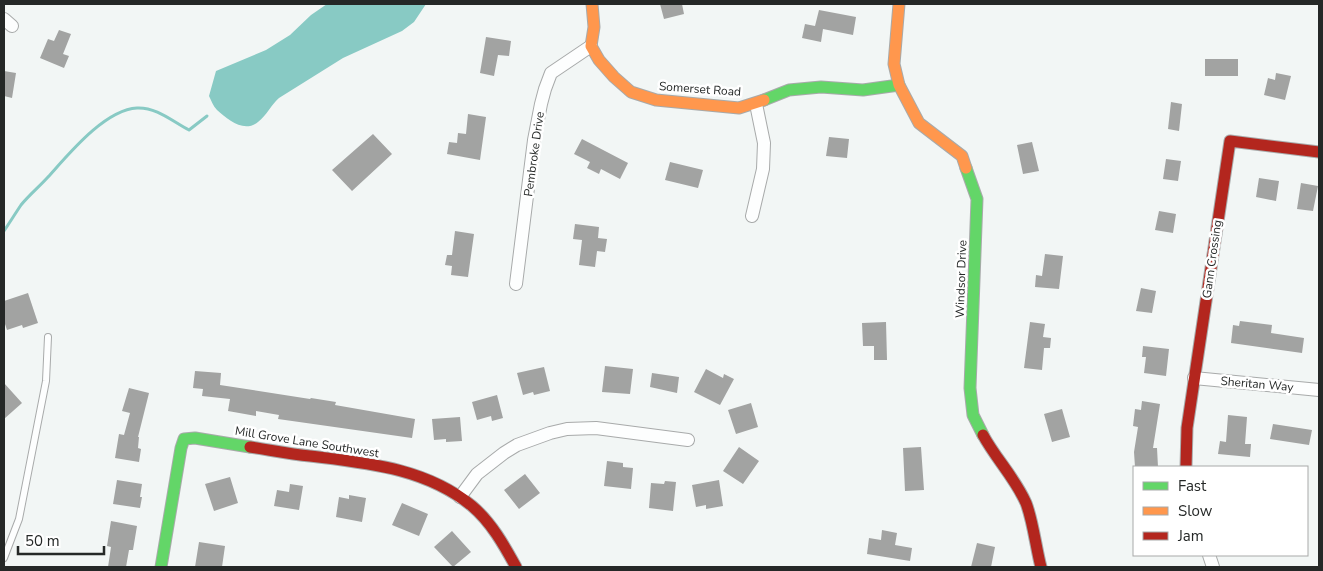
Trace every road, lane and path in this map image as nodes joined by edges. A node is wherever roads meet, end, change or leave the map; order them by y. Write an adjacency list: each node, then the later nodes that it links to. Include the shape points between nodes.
1 (592, 4): 3 (street, via 594,27)
2 (898, 4): 4 (street, Windsor Drive, via 894,64)
3 (591, 46): 5 (street, Somerset Road, via 614,77 631,92 647,98 739,108); 8 (street, Pembroke Drive, via 551,73 545,90 534,140)
4 (899, 85): 5 (street, Somerset Road, via 863,90 821,87 789,90); 18 (street, Windsor Drive, via 919,123 962,156 977,199 970,388 973,415 1026,504)
5 (756, 104): 7 (street, via 764,143 763,169)
6 (1319, 152): 10 (street, Gann Crossing, via 1230,140)
7 (752, 216)
8 (516, 284)
9 (48, 337): 15 (lane, via 46,381 20,519)
10 (1194, 378): 11 (street, Sheritan Way); 13 (street, Gann Crossing)
11 (1319, 390)
12 (688, 440): 14 (street, via 596,428 567,429 533,438 504,453 477,474)
13 (1186, 466)
14 (460, 496): 16 (street, Mill Grove Lane Southwest, via 412,473 207,439 184,439); 17 (street, Mill Grove Lane Southwest, via 484,518)
15 (4, 558)
16 (161, 567)
17 (516, 567)
18 (1041, 567)

